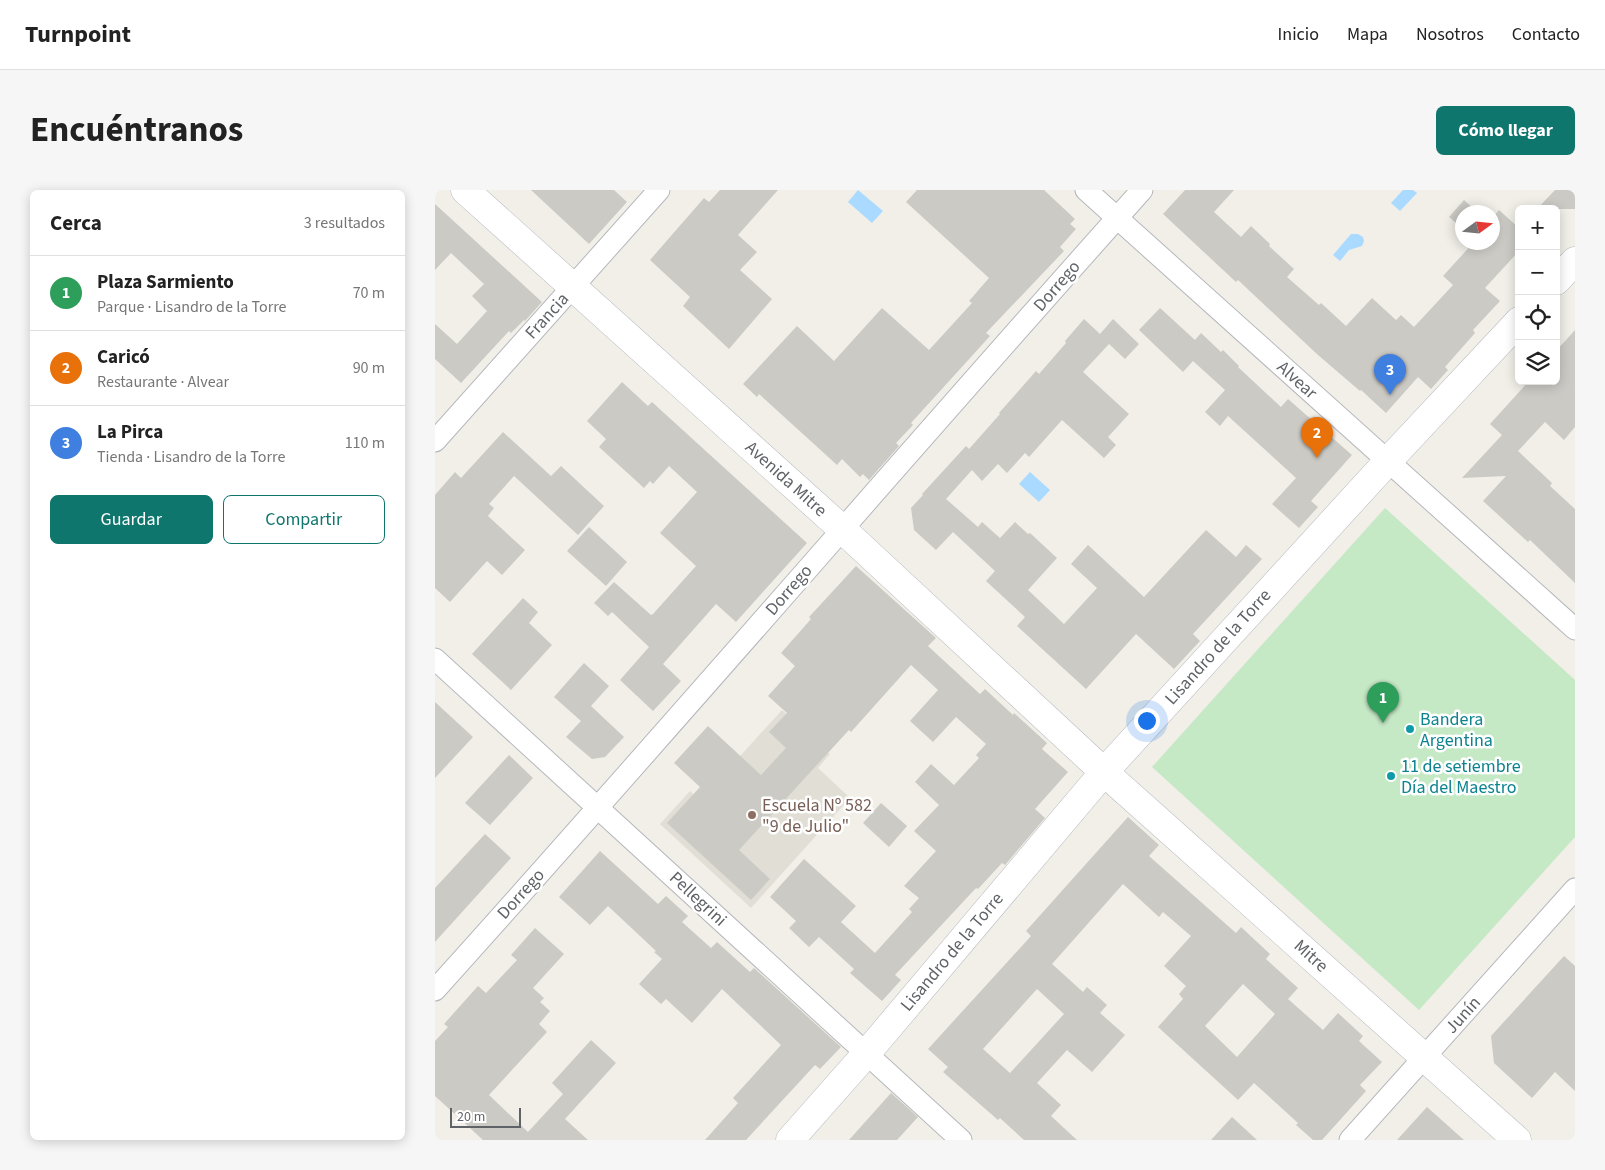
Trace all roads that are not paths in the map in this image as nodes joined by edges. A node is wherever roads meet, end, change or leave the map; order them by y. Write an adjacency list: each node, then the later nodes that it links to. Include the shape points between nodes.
1 (465, 190): 8 (street, Avenida Mitre)
2 (659, 190): 8 (street, Francia)
3 (1086, 190): 5 (street, Alvear)
4 (1142, 190): 5 (street, Dorrego)
5 (1117, 218): 11 (street, Alvear); 12 (street, Dorrego)
6 (1575, 261): 7 (street)
7 (1560, 277)
8 (574, 287): 10 (street, Francia); 12 (street, Avenida Mitre)
9 (1515, 325): 11 (street, Lisandro de la Torre)
10 (435, 441)
11 (1388, 461): 13 (street, Alvear); 15 (street, Lisandro de la Torre)
12 (842, 529): 15 (street, Avenida Mitre); 16 (street, Dorrego)
13 (1575, 629)
14 (435, 658): 16 (street, Pellegrini)
15 (1104, 772): 19 (street, Lisandro de la Torre); 20 (street, Mitre)
16 (599, 808): 18 (street, Dorrego); 19 (street, Pellegrini)
17 (1575, 889): 20 (street, Junín)
18 (435, 990)
19 (866, 1054): 21 (street, Lisandro de la Torre); 22 (street, Pellegrini)
20 (1425, 1057): 23 (street, Junín); 24 (street, Mitre)
21 (790, 1140)
22 (961, 1140)
23 (1350, 1140)
24 (1517, 1140)

